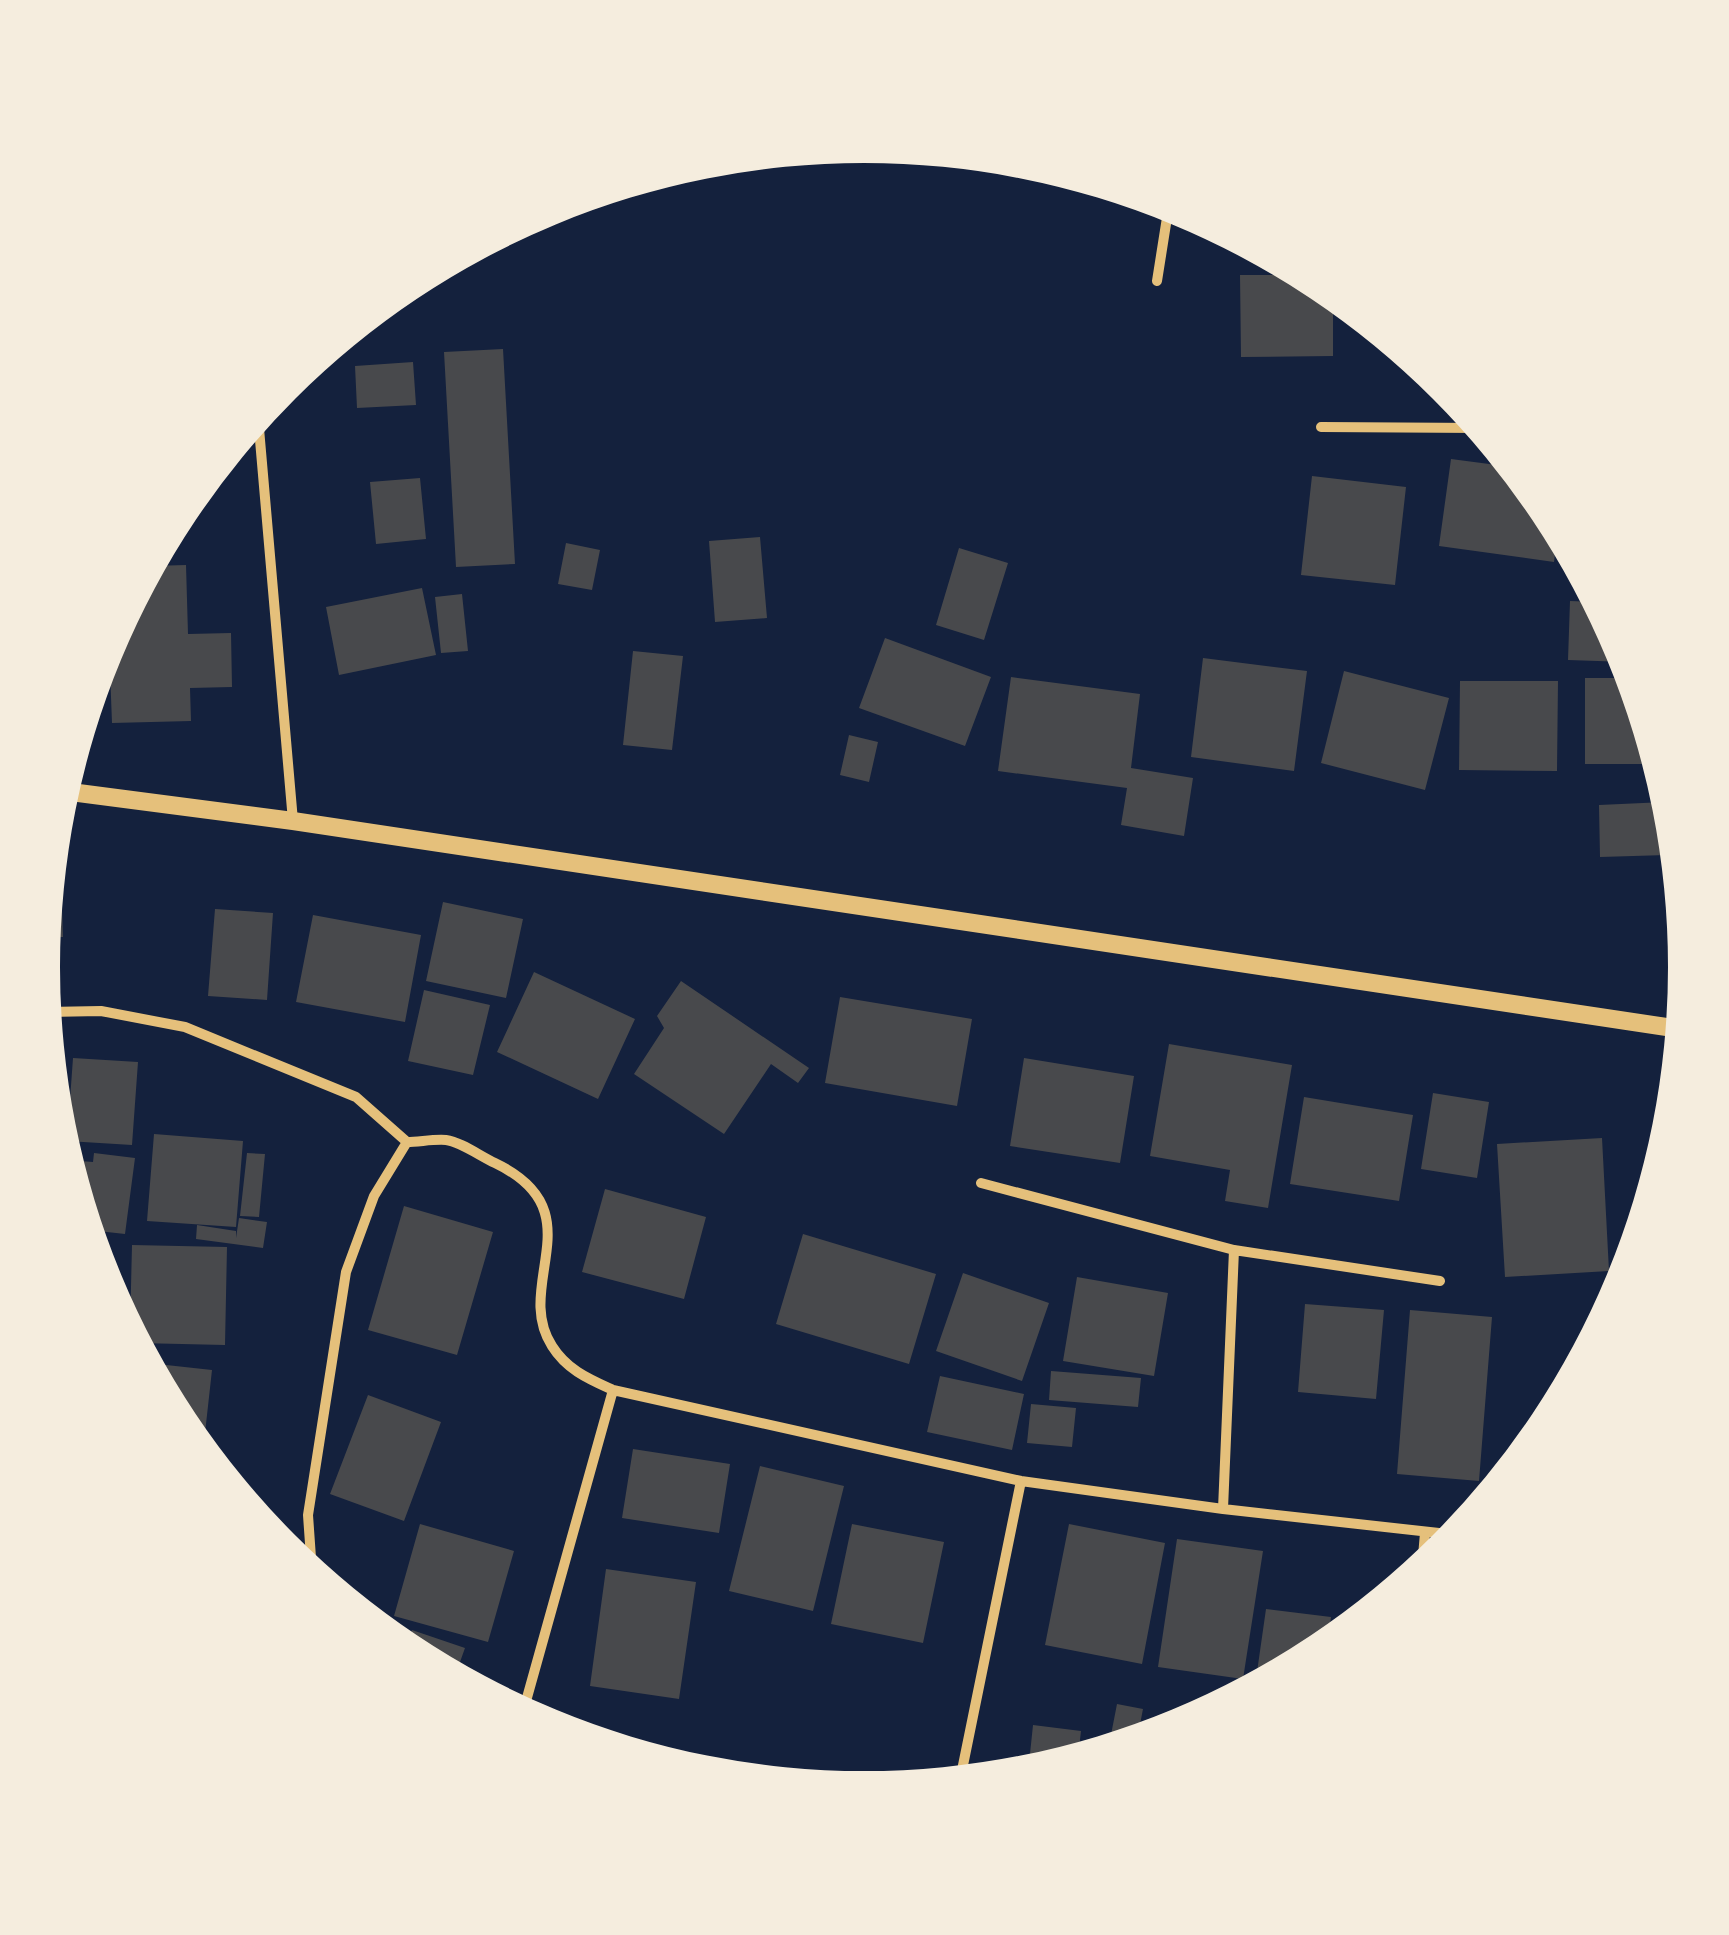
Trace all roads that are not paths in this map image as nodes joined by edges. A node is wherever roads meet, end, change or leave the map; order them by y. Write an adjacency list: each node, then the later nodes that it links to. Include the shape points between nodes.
1 (1166, 222): 2 (street)
2 (1157, 281)
3 (1321, 427): 4 (street)
4 (1460, 428)
5 (260, 437): 7 (street)
6 (79, 793): 7 (street)
7 (293, 820): 9 (street)
8 (62, 1012): 10 (street, via 101,1011 186,1028 356,1097)
9 (1666, 1027)
10 (407, 1142): 14 (street, via 448,1140 534,1190 546,1209 542,1315 550,1344 572,1371); 20 (street, via 374,1196 346,1272 308,1515)
11 (981, 1183): 12 (street)
12 (1234, 1250): 13 (street); 16 (street)
13 (1440, 1281)
14 (613, 1390): 15 (street); 21 (street)
15 (1020, 1481): 16 (street); 22 (street)
16 (1223, 1509): 17 (street)
17 (1426, 1533): 18 (street); 19 (street)
18 (1436, 1533)
19 (1425, 1544)
20 (310, 1550)
21 (527, 1697)
22 (963, 1766)

